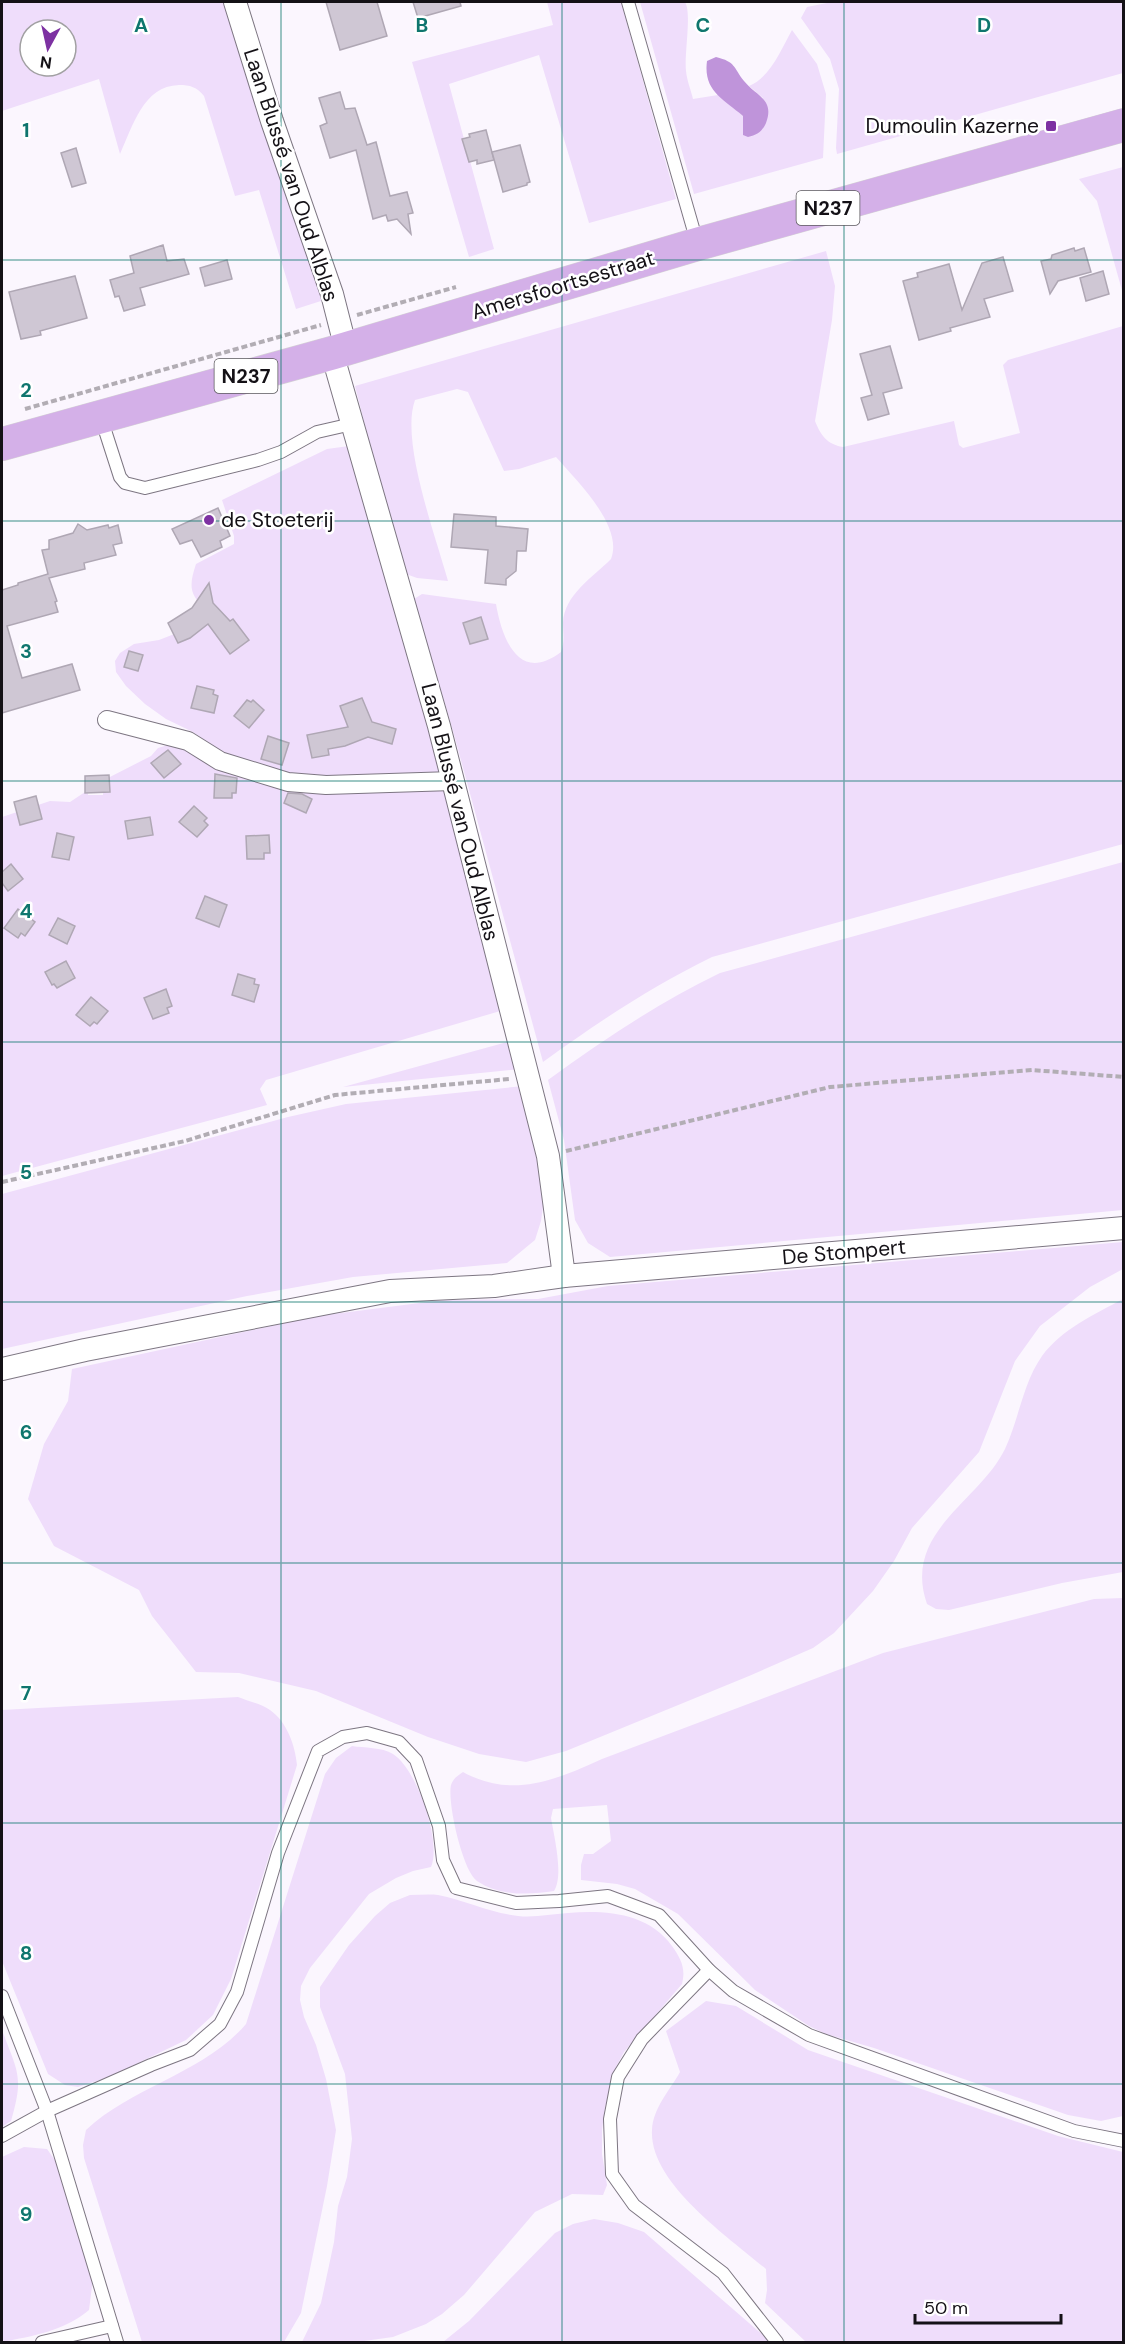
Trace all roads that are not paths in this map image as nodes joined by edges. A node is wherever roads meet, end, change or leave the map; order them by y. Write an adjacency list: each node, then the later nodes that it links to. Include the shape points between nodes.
1 (235, 2): 5 (street, Laan Blussé van Oud Alblas, via 332,294)
2 (627, 2): 4 (lane)
3 (1124, 125): 4 (main road, Amersfoortsestraat / N237)
4 (698, 244): 5 (main road, Amersfoortsestraat / N237)
5 (339, 351): 6 (main road, Amersfoortsestraat / N237); 7 (street, Laan Blussé van Oud Alblas)
6 (100, 416): 7 (lane, via 120,477 125,483 145,488 258,460 317,432); 8 (main road, Amersfoortsestraat / N237)
7 (352, 424): 10 (street, Laan Blussé van Oud Alblas)
8 (2, 444)
9 (107, 720): 10 (street, via 188,741 220,761 288,782 327,785)
10 (453, 781): 12 (street, Laan Blussé van Oud Alblas, via 548,1156)
11 (1124, 1228): 12 (street, De Stompert)
12 (564, 1276): 13 (street, De Stompert, via 494,1286 390,1291)
13 (2, 1368)
14 (709, 1970): 16 (lane, via 659,1915 608,1896 516,1903 456,1888 443,1860 439,1826 416,1760 399,1742 367,1733 343,1737 318,1751 278,1853 237,1992 220,2024 190,2050); 18 (lane, via 734,1991 809,2035 1074,2131); 22 (lane, via 642,2039 618,2077 610,2119 612,2174 634,2205 723,2272)
15 (2, 1996): 16 (lane)
16 (47, 2111): 17 (lane); 19 (lane)
17 (2, 2136)
18 (1124, 2141)
19 (112, 2326): 20 (lane); 21 (lane)
20 (42, 2343)
21 (117, 2343)
22 (777, 2343)

